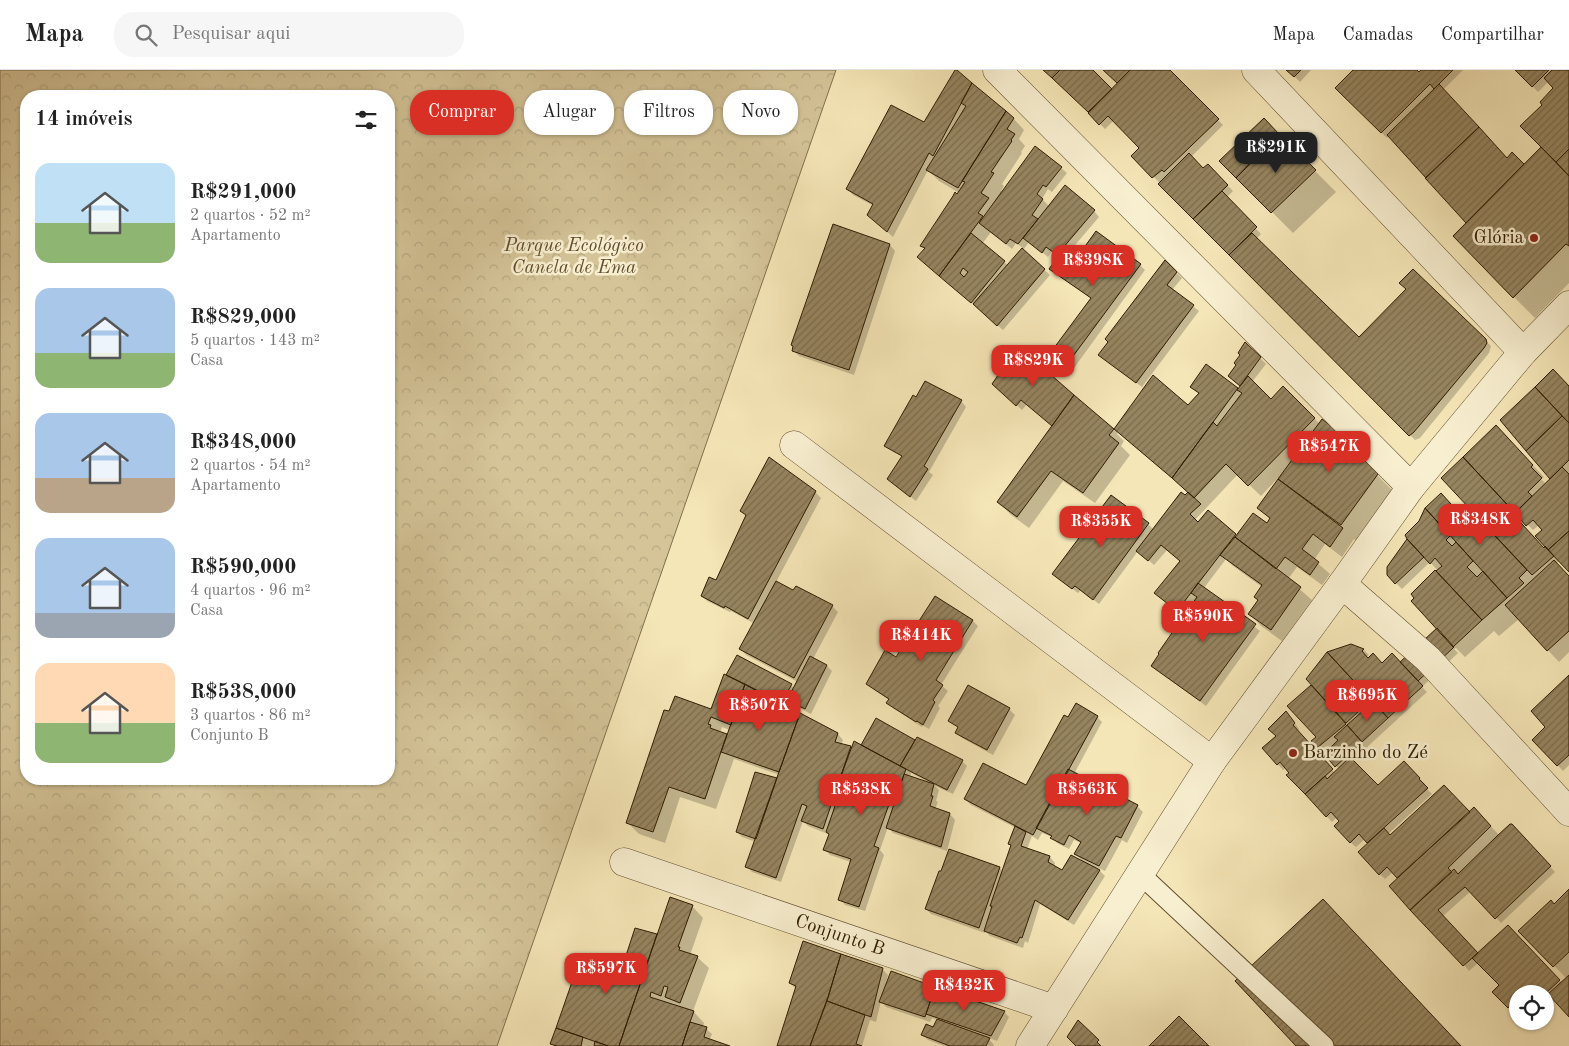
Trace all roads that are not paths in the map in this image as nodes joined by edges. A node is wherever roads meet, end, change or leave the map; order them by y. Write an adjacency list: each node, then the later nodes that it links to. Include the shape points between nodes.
1 (996, 70): 6 (street)
2 (1256, 70): 4 (street)
3 (1569, 305): 4 (street)
4 (1523, 352): 6 (street)
5 (794, 445): 8 (street)
6 (1411, 487): 7 (street)
7 (1342, 584): 8 (street); 9 (street, via 1428,659)
8 (1212, 761): 11 (street)
9 (1569, 812)
10 (624, 862): 12 (street, Conjunto B)
11 (1140, 874): 12 (street); 14 (lane)
12 (1054, 1009): 13 (street)
13 (1030, 1046)
14 (1324, 1046)

